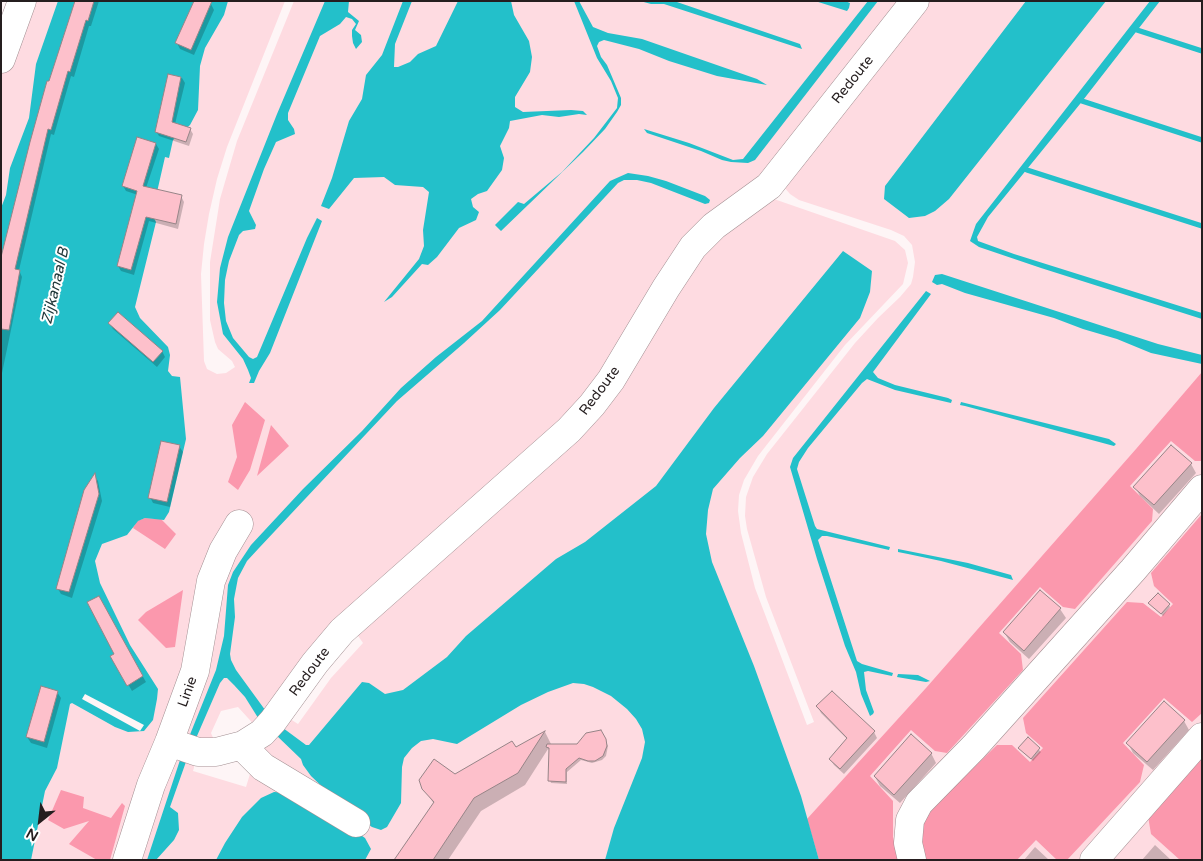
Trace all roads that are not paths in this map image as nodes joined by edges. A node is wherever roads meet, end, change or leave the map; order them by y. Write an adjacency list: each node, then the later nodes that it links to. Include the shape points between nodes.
1 (22, 1): 3 (street)
2 (915, 1): 8 (street, Redoute, via 768,186 714,226 693,248 611,380 581,417 348,625 315,663 273,721 262,733)
3 (1, 59)
4 (1202, 489): 11 (street, via 1133,570 919,803 910,820 908,843)
5 (239, 524): 7 (street, Linie, via 222,551 211,581 195,671)
6 (1202, 737): 12 (street)
7 (169, 742): 8 (street, Redoute, via 198,752 225,750); 10 (street, Linie, via 151,785)
8 (243, 744): 9 (street, via 263,767)
9 (356, 823)
10 (127, 860)
11 (912, 860)
12 (1094, 860)

